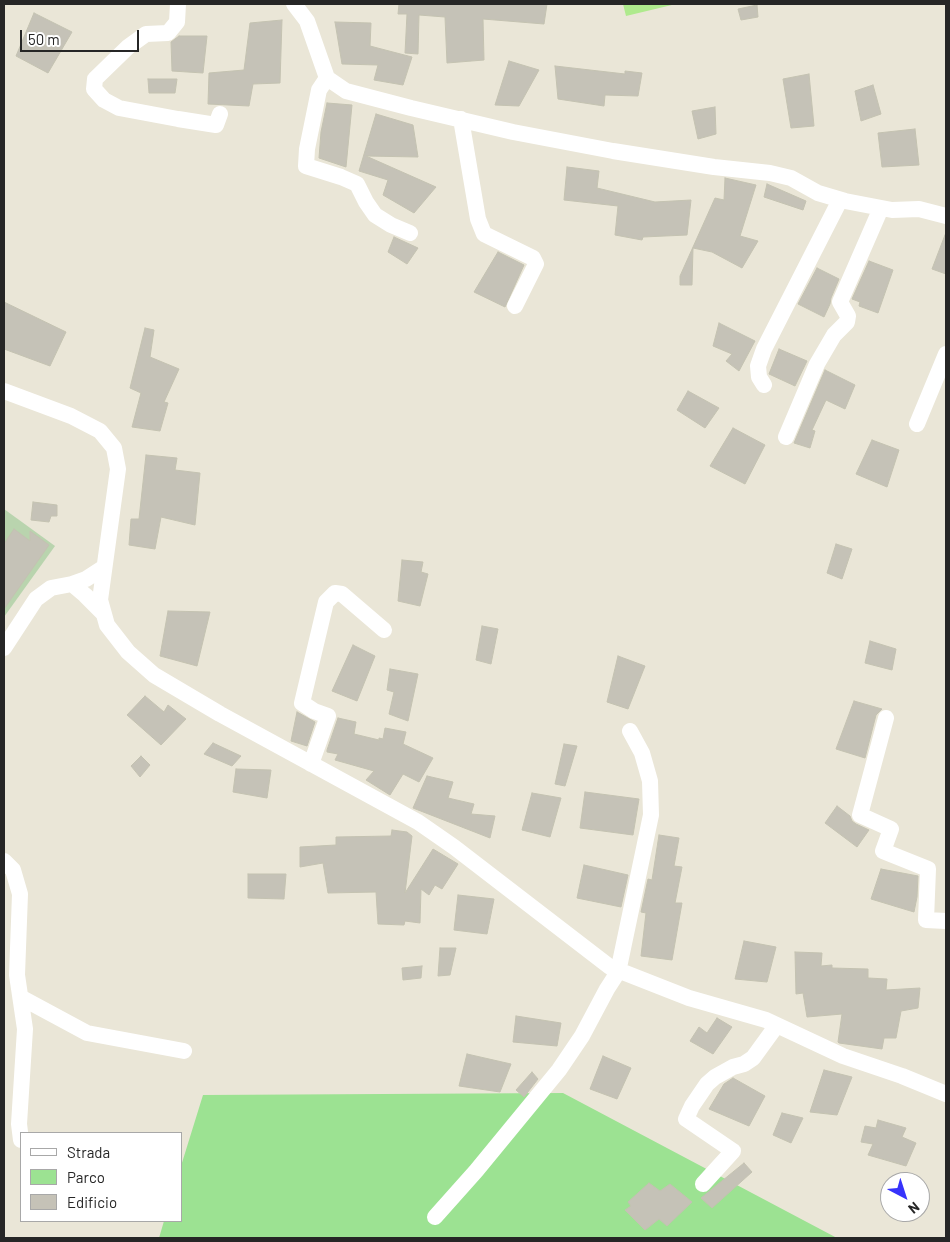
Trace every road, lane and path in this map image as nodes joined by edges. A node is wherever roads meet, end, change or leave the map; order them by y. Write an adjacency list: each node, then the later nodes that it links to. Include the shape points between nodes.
1 (178, 4): 4 (street, via 177,22 168,33 146,34 128,47 95,79 94,89 104,100 119,108 216,125)
2 (294, 4): 3 (street, via 307,21)
3 (327, 78): 5 (street, via 346,91); 9 (street, via 319,90 306,166 356,184 375,214)
4 (220, 114)
5 (461, 120): 6 (street, via 613,151 770,173 792,178 818,193); 10 (street, via 478,219 484,234 533,258 536,264)
6 (840, 200): 7 (street); 12 (street, via 764,349 758,366)
7 (881, 208): 8 (street, via 920,209); 15 (street, via 840,302 848,316 847,322 834,335 817,364)
8 (946, 216)
9 (410, 233)
10 (516, 306)
11 (946, 354): 14 (street)
12 (764, 385)
13 (4, 391): 16 (street, via 72,416 100,431 114,448 118,469)
14 (917, 424)
15 (786, 437)
16 (103, 568): 17 (street); 18 (street, via 100,600)
17 (72, 584): 18 (street); 20 (street, via 51,588 36,599)
18 (104, 614): 23 (street, via 107,625 128,652 154,675)
19 (384, 630): 23 (street, via 342,594 335,593 326,602 302,703 328,716)
20 (4, 648)
21 (886, 718): 25 (street, via 860,815 891,829 884,851 928,869 926,920)
22 (630, 731): 26 (street, via 642,753 650,781 652,815)
23 (311, 764): 26 (street, via 418,822)
24 (4, 861): 27 (street, via 13,870 20,894 17,975)
25 (946, 922)
26 (618, 972): 28 (street); 33 (street, via 559,1070)
27 (22, 998): 29 (street, via 87,1033); 31 (street, via 25,1029)
28 (777, 1025): 30 (street, via 843,1056); 32 (street, via 753,1058 715,1077 692,1106 686,1119 733,1151)
29 (184, 1050)
30 (946, 1094)
31 (20, 1132)
32 (703, 1184)
33 (435, 1217)

